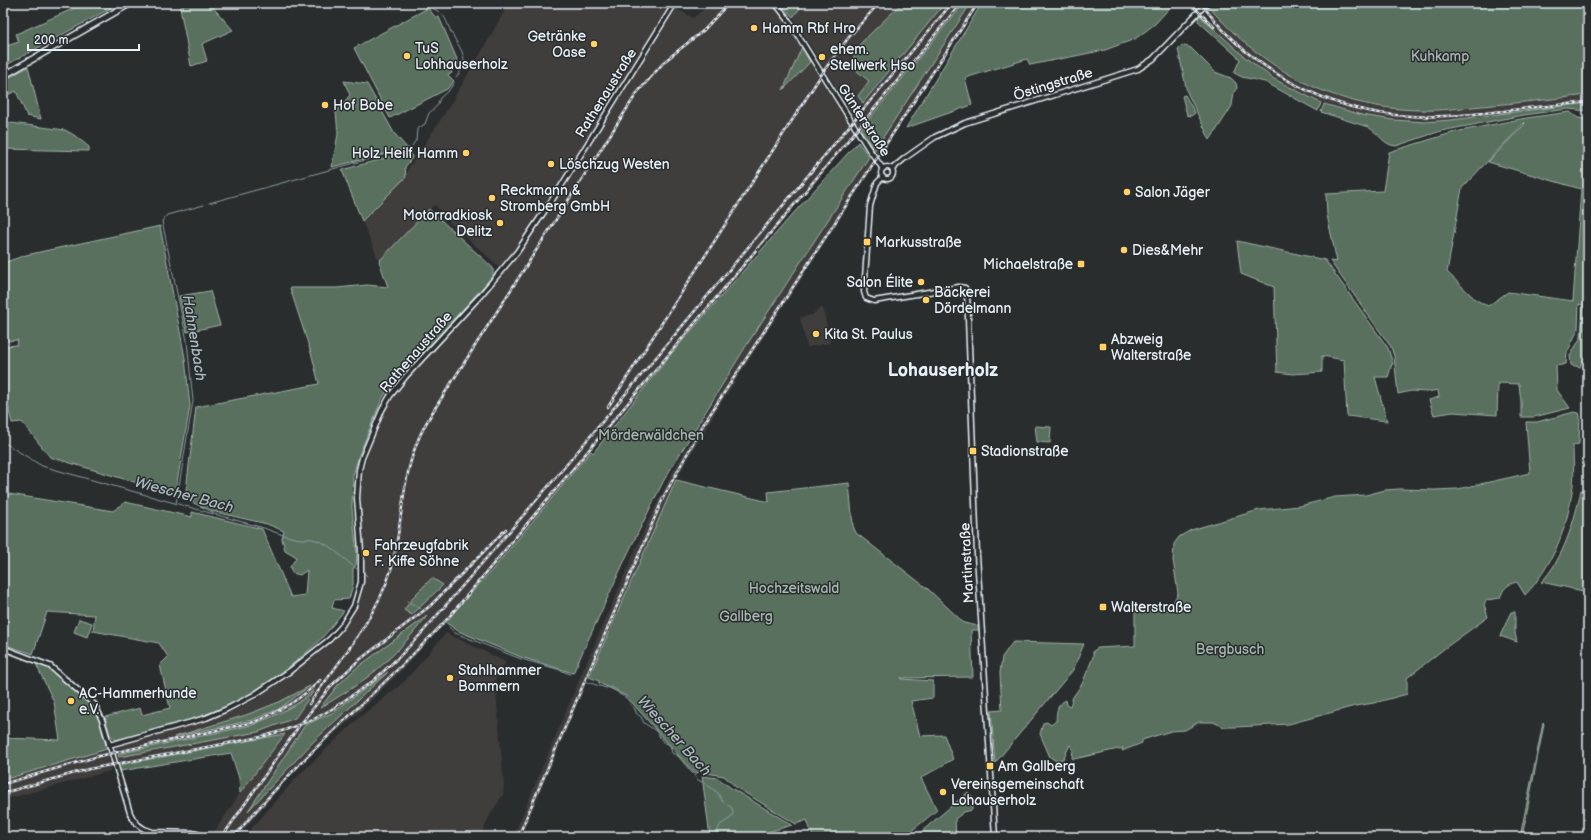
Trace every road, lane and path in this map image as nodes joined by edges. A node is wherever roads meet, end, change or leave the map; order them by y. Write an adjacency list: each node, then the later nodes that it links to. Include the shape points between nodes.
1 (131, 3): 5 (main road)
2 (676, 3): 11 (street, Rathenaustraße, via 517,252 406,376 382,410 359,470 356,498 361,582 354,606 341,627 290,671 240,703 206,718)
3 (775, 3): 6 (street, Günterstraße)
4 (1207, 3): 7 (street, Östingstraße, via 1153,59 1138,69 965,123 935,137)
5 (3, 76)
6 (883, 169): 7 (street, Günterstraße); 8 (street, Günterstraße)
7 (892, 169): 8 (street, Günterstraße, via 890,178)
8 (883, 177): 9 (street, Günterstraße, via 877,183 870,206 864,292 866,298 874,301)
9 (965, 288): 13 (street, Martinstraße, via 970,342 977,555)
10 (3, 648): 11 (street, via 50,666 89,698 99,711)
11 (109, 745): 12 (street, via 130,813 137,824 152,832 192,833)
12 (209, 837)
13 (994, 837)

